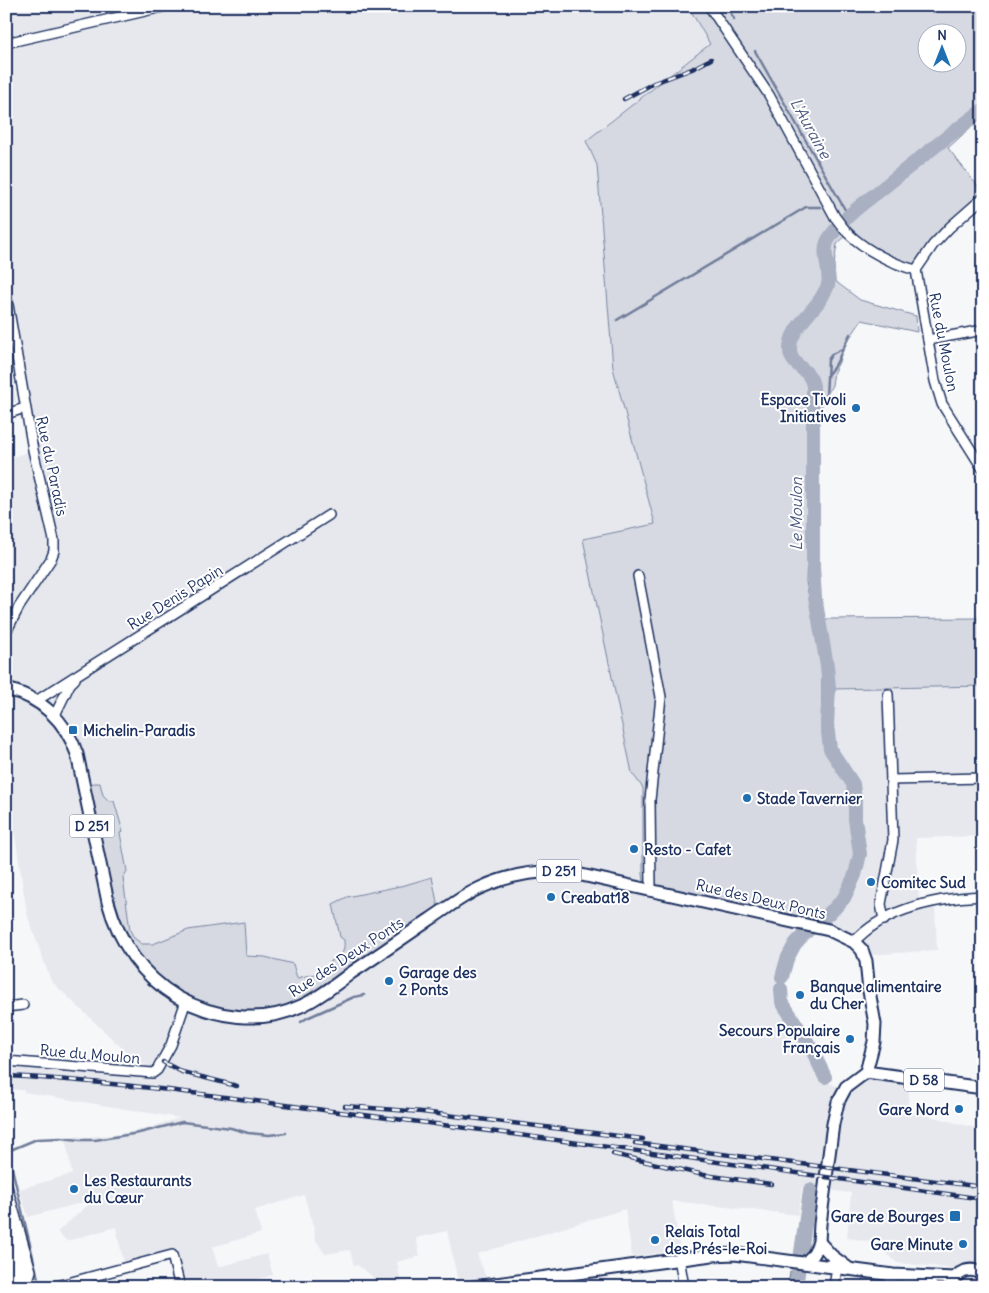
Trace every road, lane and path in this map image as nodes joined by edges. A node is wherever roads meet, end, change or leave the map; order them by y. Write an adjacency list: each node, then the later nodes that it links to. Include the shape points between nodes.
1 (167, 6): 3 (street)
2 (709, 6): 5 (street, via 769,95 835,217 848,234 879,254)
3 (6, 43)
4 (983, 198): 5 (street, via 933,245)
5 (916, 270): 8 (street, Rue du Moulon)
6 (6, 293): 9 (street, Rue du Paradis)
7 (983, 330): 8 (street)
8 (928, 340): 11 (street, Rue du Moulon, via 942,404)
9 (26, 408): 10 (street); 14 (street, Rue du Paradis, via 54,551)
10 (6, 414)
11 (983, 469)
12 (329, 515): 15 (street, Rue Denis Papin)
13 (638, 576): 22 (street, via 661,697 650,800)
14 (6, 632)
15 (87, 669): 18 (street, Rue Denis Papin); 19 (street, via 70,684)
16 (6, 689): 18 (main road, Rue des Deux Ponts / D 251)
17 (888, 694): 21 (street)
18 (33, 700): 19 (main road, Rue des Deux Ponts / D 251)
19 (55, 715): 26 (main road, Rue des Deux Ponts / D 251, via 70,735 77,754 108,902 120,937 148,975)
20 (983, 778): 21 (street)
21 (891, 780): 24 (street, via 893,840 881,904)
22 (651, 890): 25 (main road, Rue des Deux Ponts / D 251, via 829,930); 26 (main road, Rue des Deux Ponts / D 251, via 568,872 507,877 462,898 300,1007 270,1016 250,1017 219,1014)
23 (983, 896): 24 (street, via 935,900)
24 (884, 920): 25 (street)
25 (854, 942): 30 (main road, via 866,961 875,1024)
26 (186, 1001): 29 (street, Rue du Moulon, via 171,1045 153,1073)
27 (23, 1005): 28 (street)
28 (6, 1007)
29 (6, 1061)
30 (866, 1072): 31 (main road, D 58); 35 (main road, via 846,1087 836,1111)
31 (983, 1088)
32 (6, 1183): 47 (street, via 31,1271)
33 (6, 1208): 34 (main road)
34 (11, 1245): 37 (main road); 45 (street)
35 (818, 1246): 38 (main road); 39 (main road); 40 (main road)
36 (679, 1258): 38 (main road, via 735,1254); 50 (main road); 51 (street)
37 (20, 1264): 46 (main road); 47 (main road)
38 (805, 1264): 39 (main road)
39 (833, 1267): 40 (main road); 52 (street)
40 (850, 1269): 42 (main road)
41 (983, 1274): 44 (main road, via 963,1271)
42 (892, 1275): 43 (main road); 53 (street)
43 (912, 1280): 44 (main road, via 940,1278); 54 (main road)
44 (952, 1282)
45 (16, 1287)
46 (21, 1287)
47 (26, 1287)
48 (53, 1287): 49 (street, via 172,1255)
49 (180, 1287)
50 (473, 1287)
51 (684, 1287)
52 (834, 1287)
53 (889, 1287)
54 (932, 1287)

